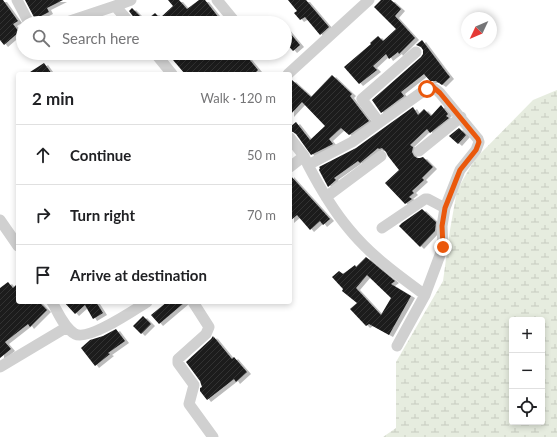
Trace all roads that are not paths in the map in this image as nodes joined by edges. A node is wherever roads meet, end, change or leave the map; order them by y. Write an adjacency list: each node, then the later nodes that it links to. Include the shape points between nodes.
1 (17, 0): 6 (street)
2 (130, 0): 5 (street)
3 (217, 0): 9 (street)
4 (369, 0): 13 (street)
5 (116, 6): 7 (street); 8 (street)
6 (25, 16)
7 (85, 16)
8 (124, 16)
9 (230, 16)
10 (416, 52): 15 (street, via 362,99)
11 (161, 60): 12 (street)
12 (170, 72)
13 (290, 72)
14 (461, 117): 15 (street, via 435,88 430,87); 17 (street); 22 (street, via 479,142 476,150 460,170)
15 (379, 122): 19 (street, via 352,142)
16 (292, 141): 19 (street)
17 (419, 151)
18 (382, 156): 21 (street)
19 (306, 161): 20 (street); 21 (street)
20 (292, 166)
21 (326, 197): 26 (street, via 364,246 398,276)
22 (445, 208): 24 (street, via 425,199); 26 (street, via 442,226 443,247)
23 (0, 220): 25 (street)
24 (382, 228)
25 (16, 243)
26 (425, 295): 31 (street)
27 (53, 304): 30 (street)
28 (144, 304): 30 (street, via 86,335 75,334)
29 (194, 304): 33 (street, via 209,328 206,334 178,359 178,363 194,385 189,404)
30 (67, 327): 32 (street)
31 (397, 346)
32 (0, 367)
33 (212, 437)

